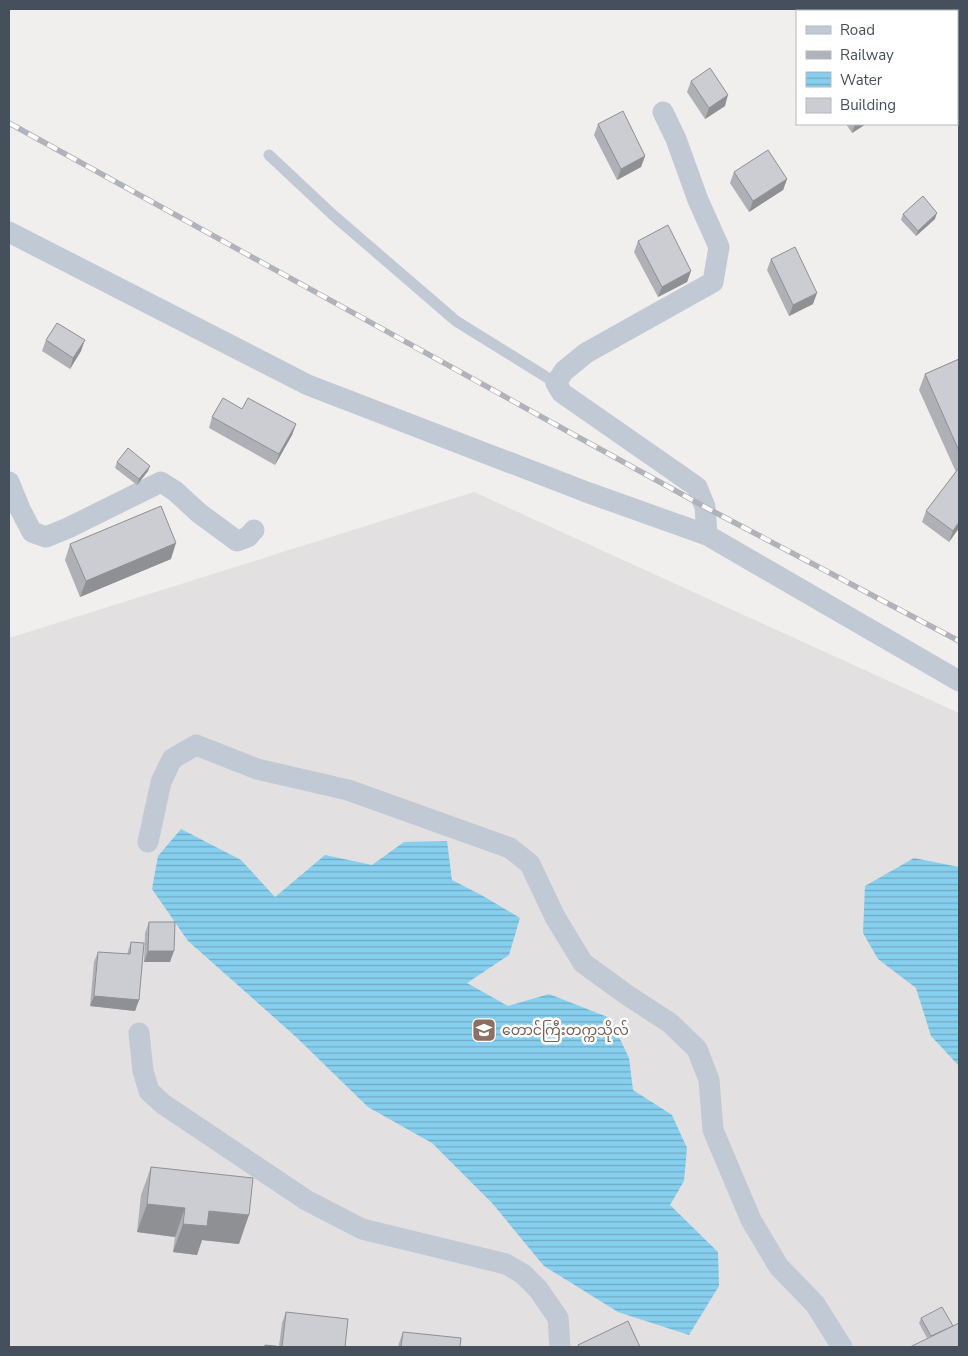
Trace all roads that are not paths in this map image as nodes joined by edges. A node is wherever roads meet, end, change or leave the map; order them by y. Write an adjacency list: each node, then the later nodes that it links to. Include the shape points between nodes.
1 (663, 112): 4 (street, via 719,247 714,282 586,353 564,371)
2 (270, 155): 4 (lane, via 333,215 456,321)
3 (9, 232): 7 (street, via 308,385)
4 (556, 383): 7 (street, via 562,393 697,488 705,507)
5 (9, 482): 6 (street, via 32,532 46,537 161,482 238,541)
6 (254, 530)
7 (707, 535): 8 (street)
8 (959, 681)
9 (148, 842): 12 (street, via 161,782 172,759 196,745 257,769 348,790 510,848 530,864 555,917 583,963 670,1024 697,1049 709,1080 713,1130 751,1220 779,1267 815,1304)
10 (139, 1033): 11 (street, via 143,1071 149,1091 163,1104 306,1200 362,1229 506,1264 523,1274 558,1318)
11 (560, 1347)
12 (842, 1347)

